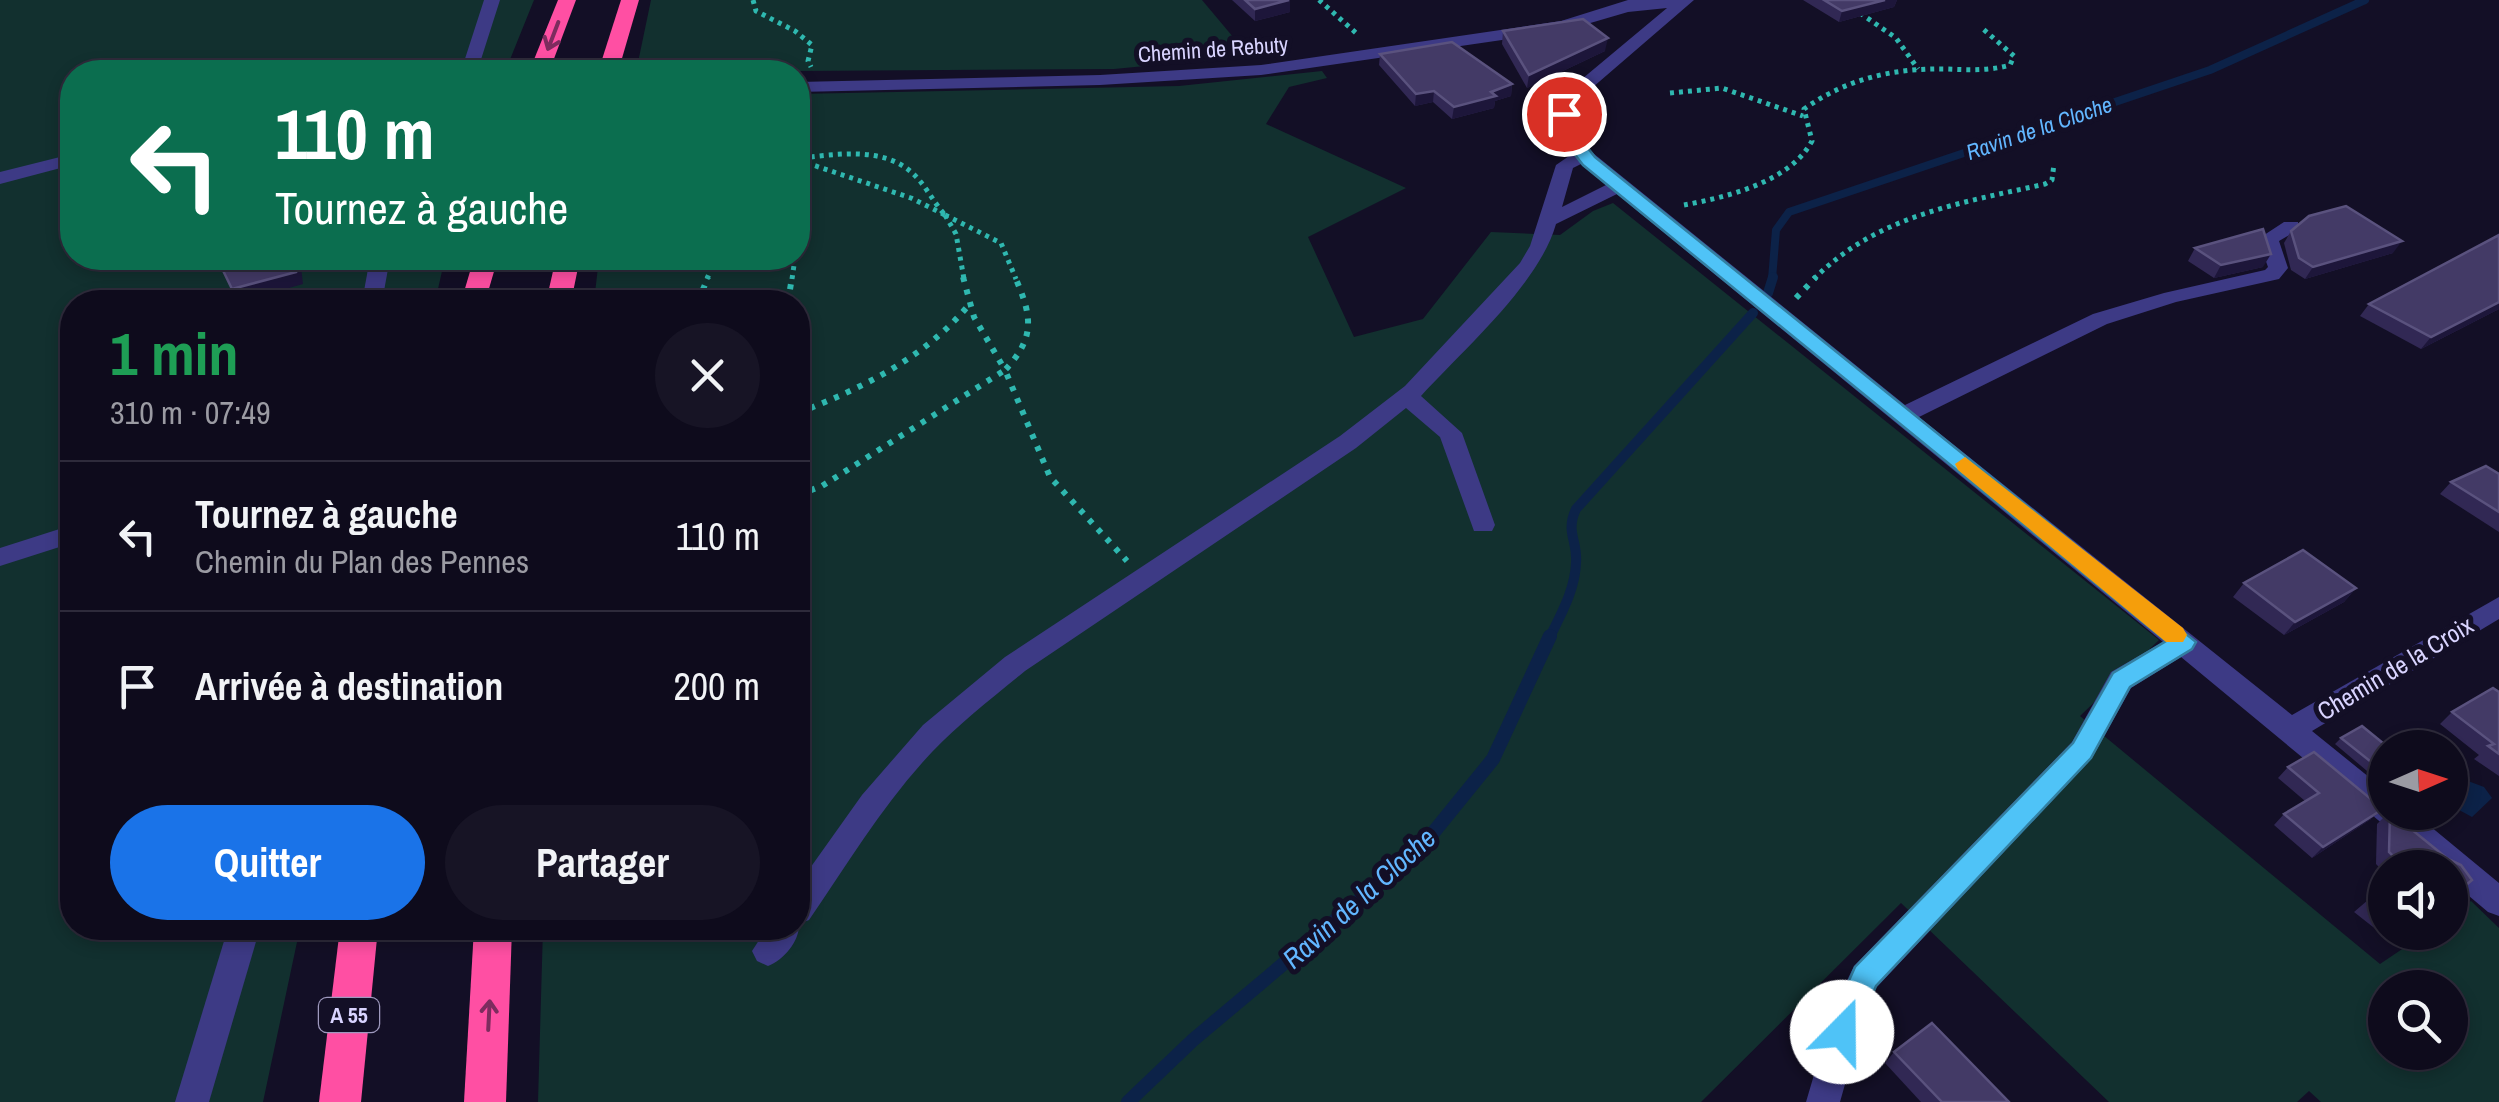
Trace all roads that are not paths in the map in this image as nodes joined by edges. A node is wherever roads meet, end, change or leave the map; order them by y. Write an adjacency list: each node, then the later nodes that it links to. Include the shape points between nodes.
1 (492, 0): 6 (street)
2 (566, 0): 7 (highway, one-way to 7)
3 (630, 0): 8 (highway)
4 (1685, 0): 5 (street, Chemin de Rebuty); 10 (street, via 1570,98 1564,130)
5 (1634, 3): 9 (street, Chemin de Rebuty, via 1563,26 1260,70)
6 (473, 60)
7 (544, 60)
8 (612, 60)
9 (810, 87)
10 (1583, 156): 13 (street); 14 (street, via 1565,164)
11 (60, 163): 12 (street)
12 (0, 178)
13 (1619, 186): 14 (street); 17 (street)
14 (1548, 221): 16 (street, via 1528,266)
15 (2291, 226): 17 (street, via 2268,238 2278,268 2272,275 2100,319)
16 (1407, 396): 18 (street, via 1450,433); 26 (street, via 1015,664 921,746)
17 (1904, 415): 22 (street)
18 (1483, 525)
19 (60, 538): 20 (street)
20 (0, 557)
21 (2499, 607): 23 (street, Chemin de la Croix)
22 (2184, 642): 23 (street); 34 (street, via 2122,680 2082,750 1865,976)
23 (2292, 729): 24 (street)
24 (2368, 793)
25 (2413, 830): 27 (street)
26 (810, 893)
27 (2499, 902)
28 (240, 940): 31 (street)
29 (358, 940): 32 (highway, A 55)
30 (492, 940): 33 (highway, one-way to 30)
31 (192, 1102)
32 (340, 1102)
33 (485, 1102)
34 (1823, 1102)

